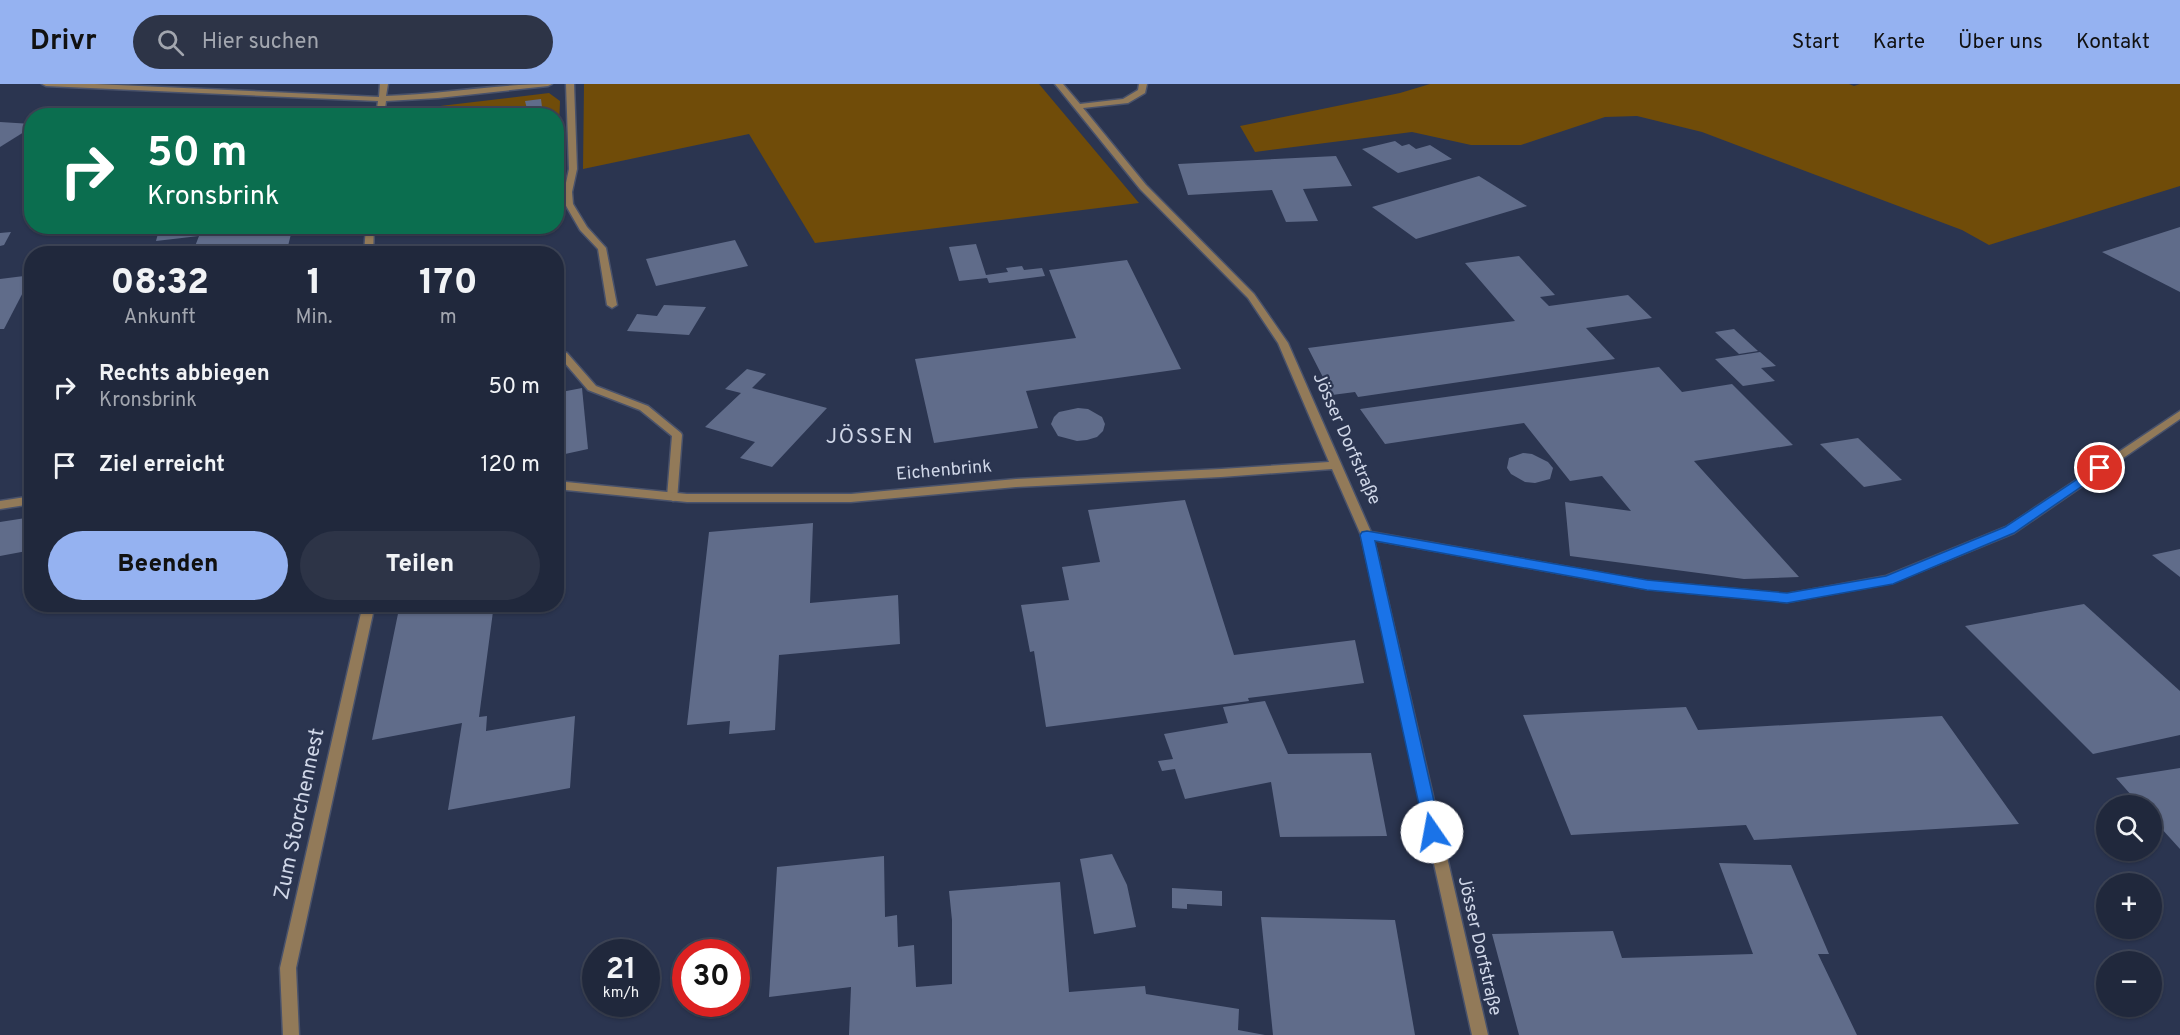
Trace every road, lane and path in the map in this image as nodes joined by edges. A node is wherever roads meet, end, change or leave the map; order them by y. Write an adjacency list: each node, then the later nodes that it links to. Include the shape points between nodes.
1 (46, 84): 7 (street)
2 (384, 84): 7 (street)
3 (548, 84): 7 (street)
4 (570, 84): 10 (street, via 573,169 569,204 602,248)
5 (1059, 84): 8 (street, Jösser Dorfstraße)
6 (1143, 84): 8 (street, via 1142,91 1125,101)
7 (381, 99): 9 (street)
8 (1076, 107): 13 (street, Jösser Dorfstraße, via 1143,188 1251,296 1283,343)
9 (380, 108)
10 (612, 305)
11 (564, 355): 15 (street, via 592,388 644,408 677,435)
12 (2180, 414): 18 (street, via 2010,530 1888,580 1787,598 1647,585)
13 (1335, 465): 15 (street, Eichenbrink, via 1016,483 851,498); 18 (street, Jösser Dorfstraße)
14 (564, 486): 15 (street, Eichenbrink)
15 (673, 497)
16 (24, 501): 17 (street)
17 (0, 505)
18 (1367, 535): 21 (street, Jösser Dorfstraße)
19 (367, 612): 20 (street, Zum Storchennest, via 288,968)
20 (291, 1035)
21 (1480, 1035)

